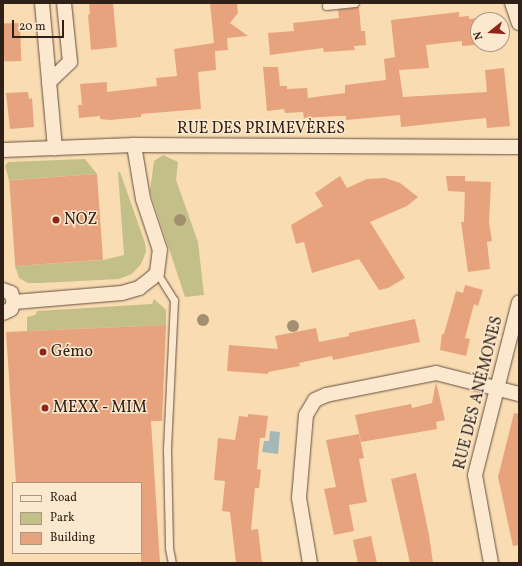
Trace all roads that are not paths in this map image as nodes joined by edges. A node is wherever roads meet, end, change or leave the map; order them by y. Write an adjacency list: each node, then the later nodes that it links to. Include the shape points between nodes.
1 (42, 3): 7 (street)
2 (64, 3): 7 (street, via 70,62)
3 (355, 3): 5 (lane)
4 (512, 3): 6 (street)
5 (326, 6)
6 (519, 23)
7 (49, 82): 10 (street)
8 (134, 145): 9 (street, RUE DES PRIMEVÈRES); 10 (street, RUE DES PRIMEVÈRES); 12 (street, via 143,199 160,250)
9 (519, 147)
10 (55, 148): 11 (street, RUE DES PRIMEVÈRES)
11 (3, 150)
12 (157, 273): 14 (street, via 139,288 122,293); 19 (lane, via 174,300 166,450 169,548)
13 (3, 290): 14 (street, via 12,294)
14 (14, 302): 16 (street, via 11,309)
15 (519, 303): 17 (street, RUE DES ANÉMONES)
16 (3, 313)
17 (496, 387): 18 (street); 20 (street, via 429,373 326,395 315,400 306,416 299,498); 21 (street, RUE DES ANÉMONES, via 475,475)
18 (519, 394)
19 (172, 563)
20 (310, 563)
21 (491, 563)

